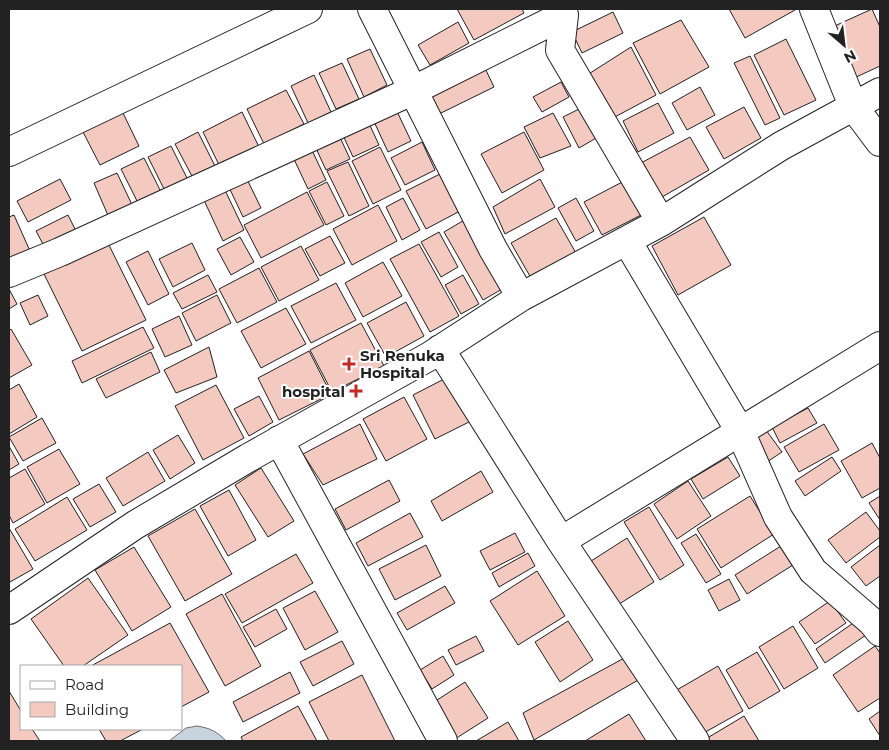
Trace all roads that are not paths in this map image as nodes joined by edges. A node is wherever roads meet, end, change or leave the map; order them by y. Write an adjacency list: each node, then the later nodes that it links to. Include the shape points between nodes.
1 (308, 9): 9 (street)
2 (372, 9): 5 (street)
3 (814, 9): 7 (street)
4 (562, 12): 5 (street); 10 (street, via 560,50)
5 (414, 90): 12 (street); 13 (street, via 493,249)
6 (880, 92): 7 (street)
7 (853, 106): 8 (street); 10 (street, via 781,146)
8 (880, 142)
9 (9, 152)
10 (662, 222): 11 (street)
11 (627, 241): 13 (street); 16 (street)
12 (9, 273)
13 (522, 297): 15 (street)
14 (880, 346): 16 (street)
15 (440, 349): 17 (street); 18 (street)
16 (740, 431): 18 (street); 20 (street, via 778,517 813,571)
17 (279, 440): 19 (street, via 135,525); 21 (street)
18 (561, 541): 22 (street)
19 (9, 610)
20 (880, 632)
21 (443, 741)
22 (695, 741)

